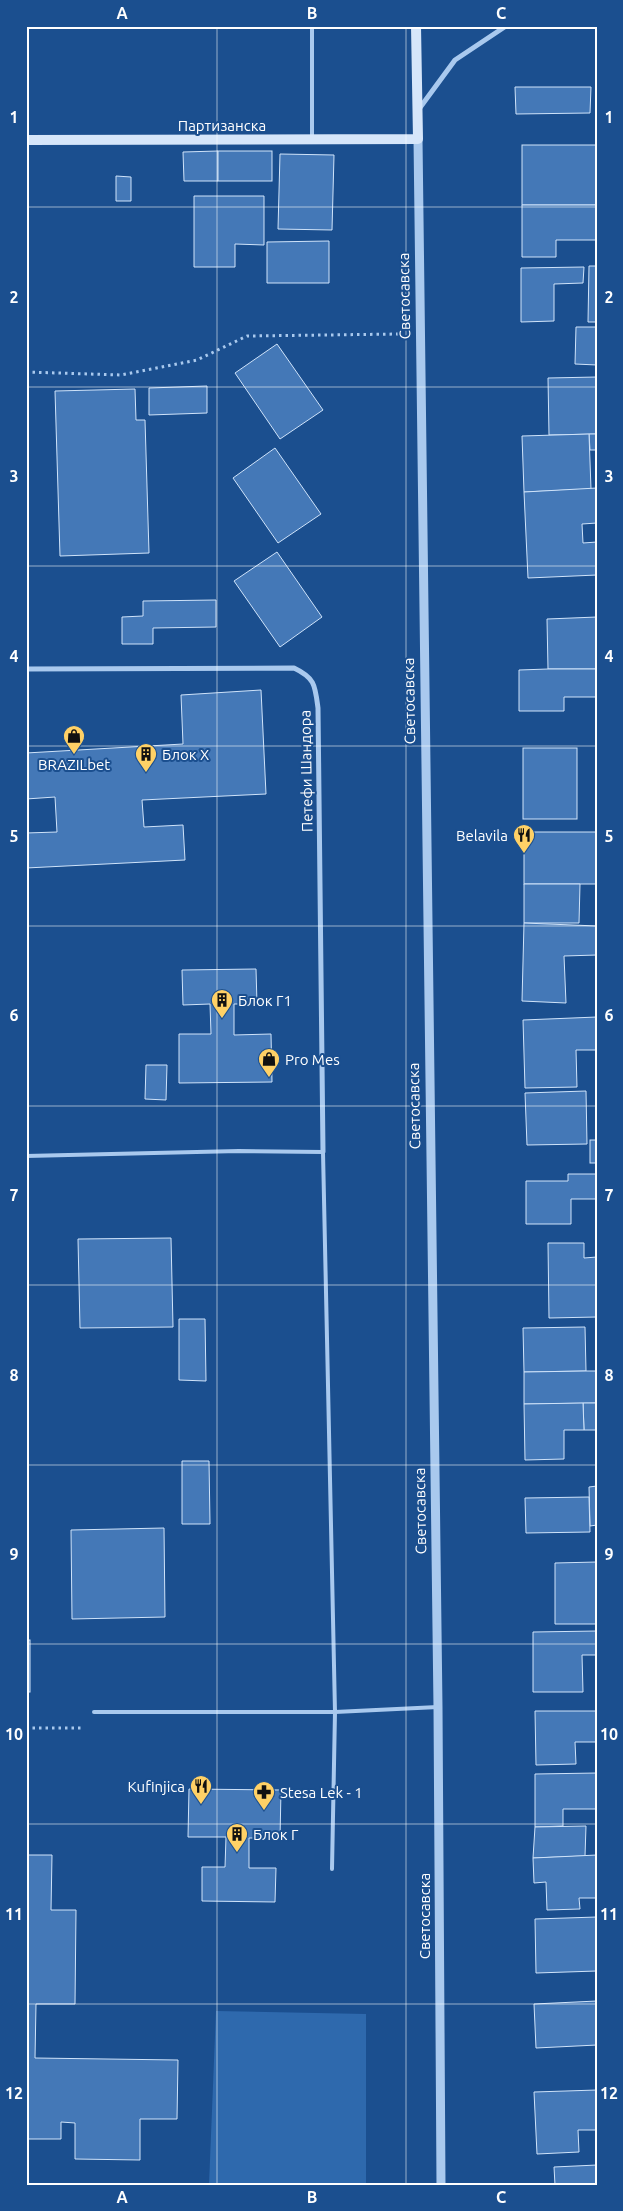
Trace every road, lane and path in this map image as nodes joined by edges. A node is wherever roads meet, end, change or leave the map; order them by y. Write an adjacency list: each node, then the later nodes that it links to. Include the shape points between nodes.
1 (312, 26): 5 (lane)
2 (416, 26): 4 (main road, Светосавска)
3 (506, 26): 4 (street, via 455,60)
4 (417, 112): 6 (main road, Светосавска)
5 (312, 139): 6 (main road, Партизанска); 7 (main road, Партизанска)
6 (418, 139): 8 (street, Светосавска)
7 (26, 140)
8 (420, 334): 9 (path, via 247,336 197,360 121,375); 13 (street, Светосавска)
9 (26, 372)
10 (26, 669): 11 (street, Петефи Шандора, via 294,668 308,675 315,689 318,708)
11 (324, 1152): 12 (lane); 15 (lane)
12 (26, 1156)
13 (438, 1707): 15 (lane); 17 (street, Светосавска)
14 (94, 1712): 15 (lane)
15 (335, 1712): 16 (lane)
16 (332, 1869)
17 (441, 2185)

